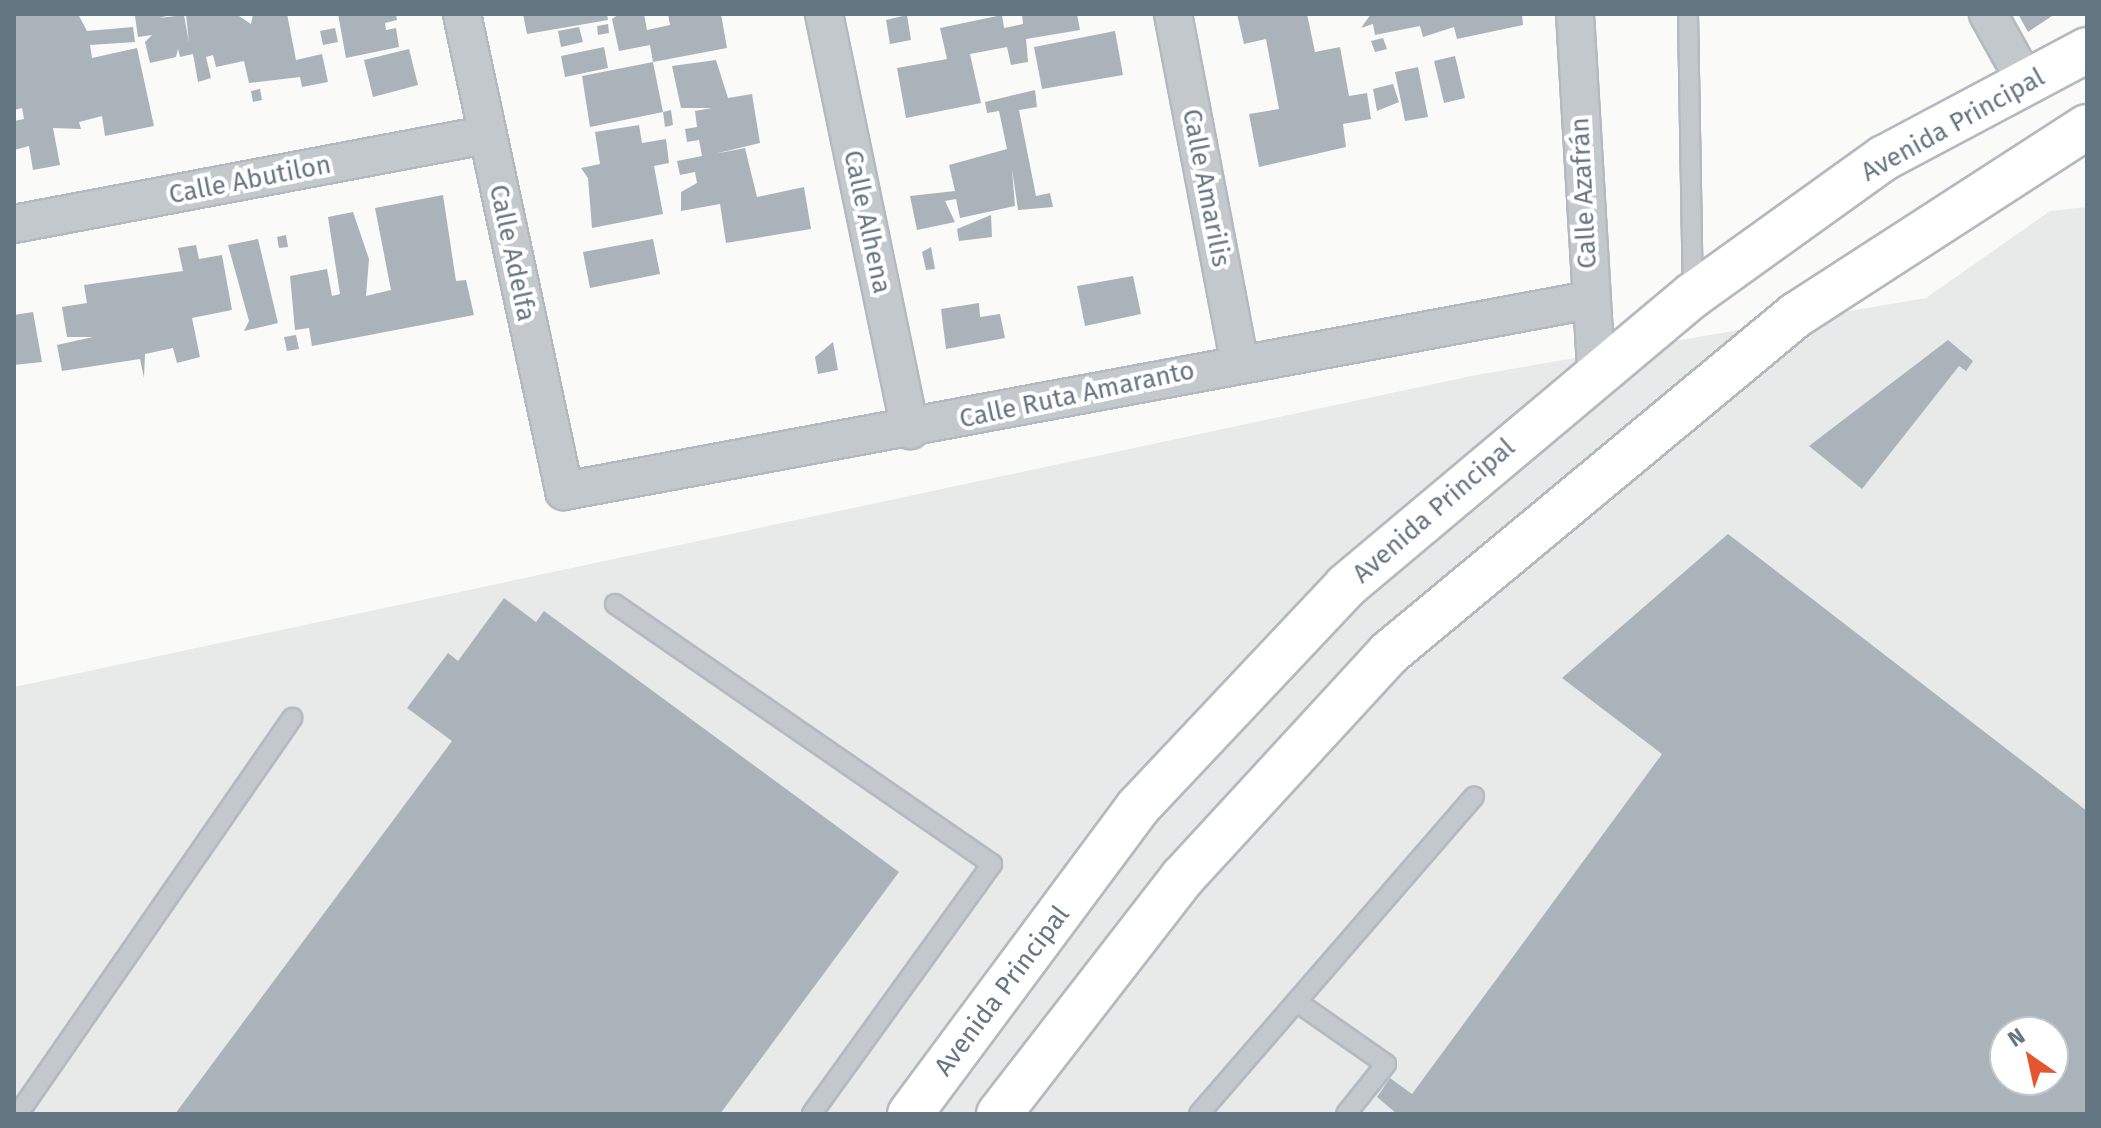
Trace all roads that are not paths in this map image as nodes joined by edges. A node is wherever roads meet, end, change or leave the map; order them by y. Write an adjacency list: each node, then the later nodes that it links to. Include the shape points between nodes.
1 (462, 14): 10 (street, Calle Adelfa)
2 (824, 14): 16 (street, Calle Alhena)
3 (1173, 14): 14 (street, Calle Amarilis)
4 (1575, 14): 13 (street, Calle Azafrán)
5 (1688, 14): 12 (lane)
6 (1988, 14): 8 (street)
7 (2087, 50): 8 (main road, Avenida Principal)
8 (2027, 84): 9 (main road); 12 (main road, Avenida Principal, via 1884,158)
9 (2082, 134): 25 (main road, via 1796,315 1389,653 1183,877)
10 (486, 135): 11 (street, Calle Abutilon); 17 (street, Calle Adelfa)
11 (14, 224)
12 (1693, 295): 15 (main road, Avenida Principal)
13 (1590, 300): 14 (street, Calle Ruta Amaranto); 15 (street, Calle Azafrán)
14 (1239, 361): 16 (street, Calle Ruta Amaranto)
15 (1596, 371): 24 (main road, Avenida Principal, via 1346,586 1138,807)
16 (910, 430): 17 (street, Calle Ruta Amaranto)
17 (564, 491)
18 (615, 604): 23 (lane, via 992,864)
19 (292, 718): 22 (lane)
20 (1474, 797): 21 (lane)
21 (1297, 1002): 26 (lane); 27 (lane, via 1386,1064)
22 (18, 1114)
23 (812, 1114)
24 (910, 1114)
25 (999, 1114)
26 (1199, 1114)
27 (1346, 1114)

